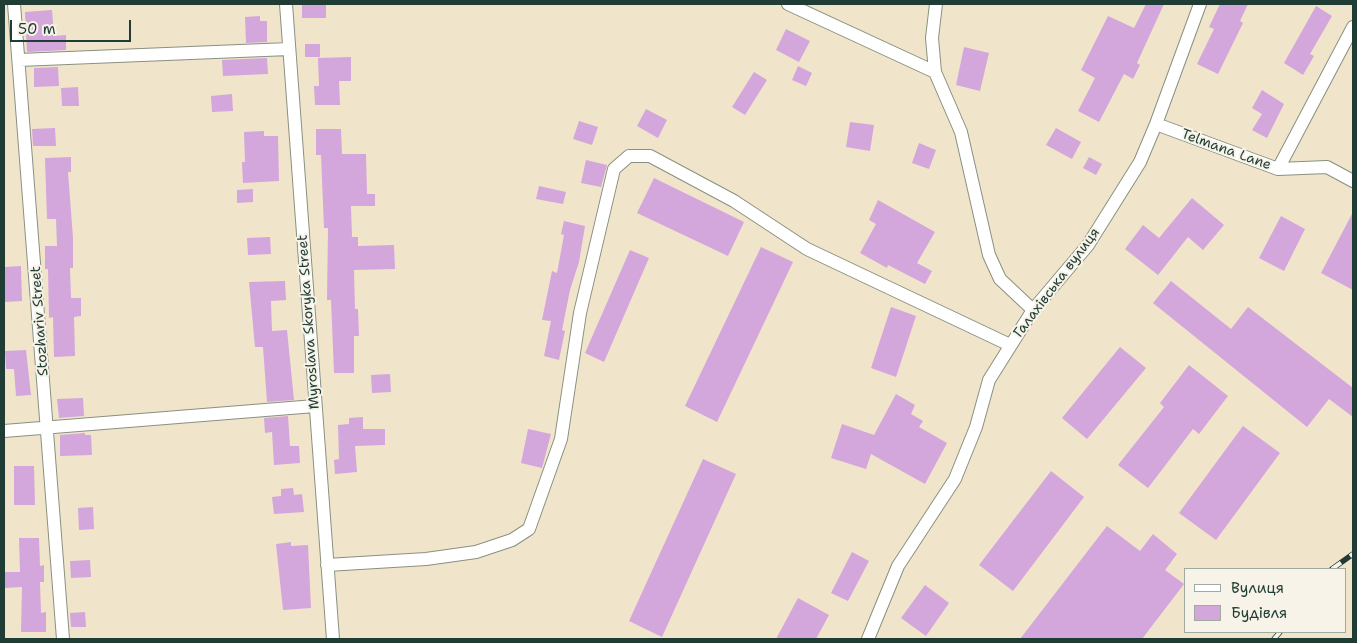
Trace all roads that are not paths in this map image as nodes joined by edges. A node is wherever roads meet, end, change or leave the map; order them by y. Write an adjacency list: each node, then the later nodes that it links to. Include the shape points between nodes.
1 (14, 4): 8 (street, Stozhariv Street)
2 (286, 4): 7 (street, Myroslava Skoryka Street)
3 (788, 4): 9 (street)
4 (936, 4): 9 (street, via 932,38)
5 (1200, 4): 10 (street, Галахівська вулиця)
6 (1353, 27): 11 (street)
7 (289, 49): 8 (street); 15 (street, Myroslava Skoryka Street)
8 (19, 60): 16 (street, Stozhariv Street)
9 (935, 72): 13 (street, via 962,132 989,255 1000,279)
10 (1156, 124): 11 (street, Telmana Lane); 13 (street, Галахівська вулиця, via 1140,162 1088,245)
11 (1278, 169): 12 (street, Telmana Lane, via 1327,168)
12 (1353, 181)
13 (1033, 310): 14 (street, Галахівська вулиця)
14 (1010, 345): 18 (street, via 808,248 734,201 650,156 629,156 614,169 580,313 561,439 529,529 512,540 476,552 426,559); 21 (street, Галахівська вулиця, via 988,380 976,427 955,478 898,566)
15 (315, 406): 16 (street); 18 (street, Myroslava Skoryka Street)
16 (48, 427): 17 (street); 19 (street, Stozhariv Street)
17 (4, 431)
18 (327, 565): 20 (street, Myroslava Skoryka Street)
19 (63, 639)
20 (333, 639)
21 (868, 639)

